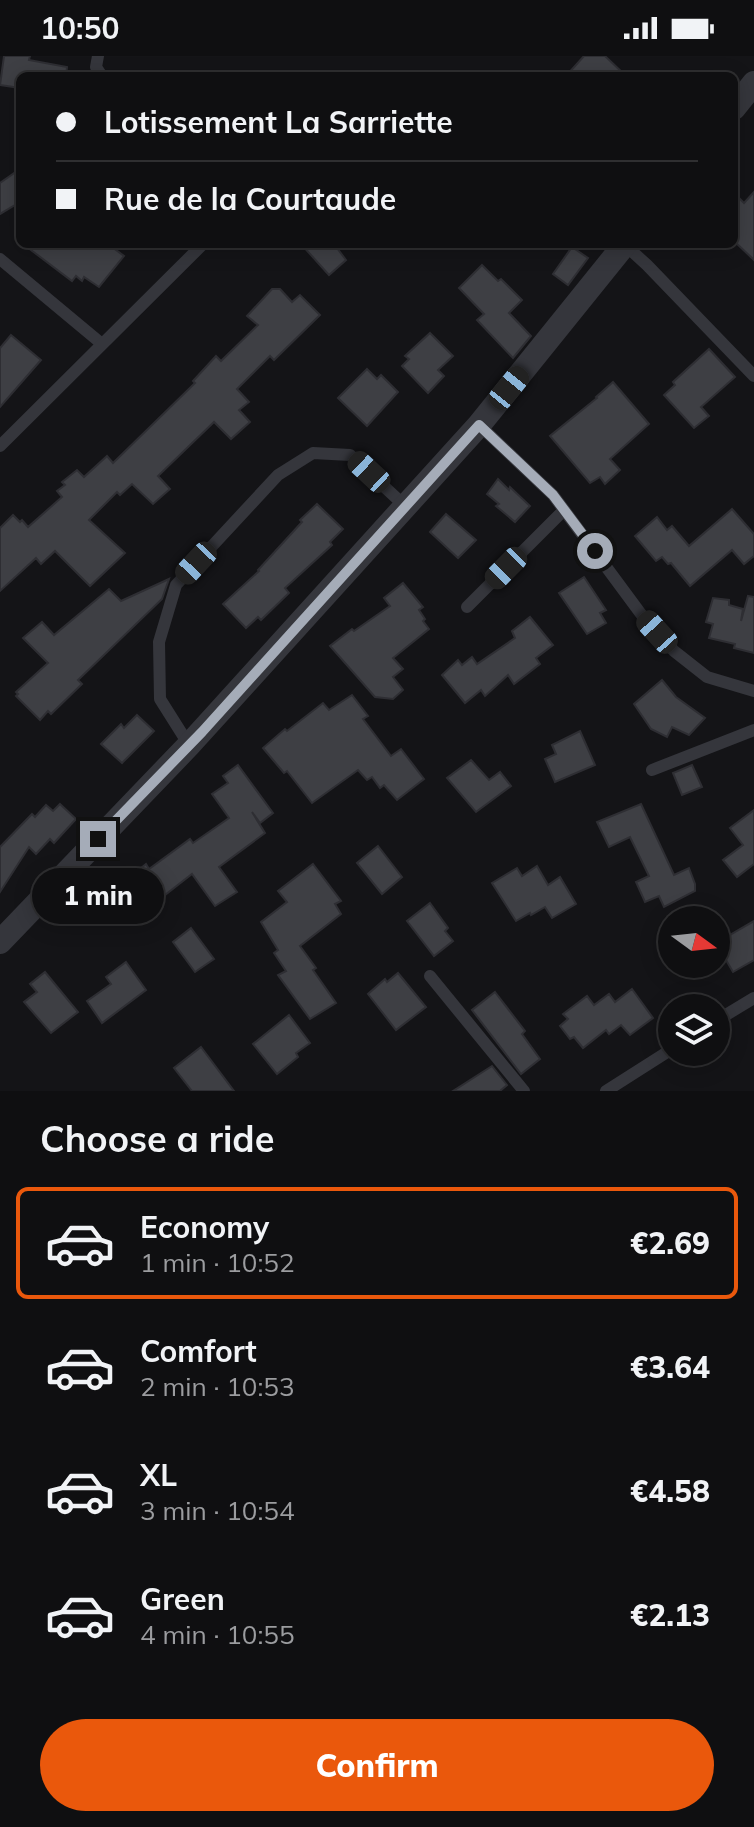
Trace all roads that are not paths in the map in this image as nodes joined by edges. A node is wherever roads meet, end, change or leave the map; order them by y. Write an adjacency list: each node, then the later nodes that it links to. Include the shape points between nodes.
1 (754, 83): 2 (street)
2 (738, 103)
3 (199, 248): 7 (lane)
4 (622, 248): 9 (street)
5 (629, 248): 8 (lane)
6 (0, 259): 7 (lane)
7 (102, 344): 10 (lane)
8 (754, 376)
9 (479, 425): 11 (street); 12 (lane)
10 (0, 446)
11 (405, 506): 16 (street); 16 (lane, via 350,455 313,453 278,475 176,585 159,642 160,699)
12 (564, 510): 13 (lane); 14 (lane, via 674,651 707,677)
13 (467, 607)
14 (754, 691)
15 (754, 730): 17 (lane)
16 (189, 745): 18 (street)
17 (652, 770)
18 (0, 942)
19 (430, 976): 23 (lane)
20 (754, 998): 21 (lane)
21 (730, 1013)
22 (658, 1058): 24 (lane)
23 (524, 1091)
24 (606, 1091)

